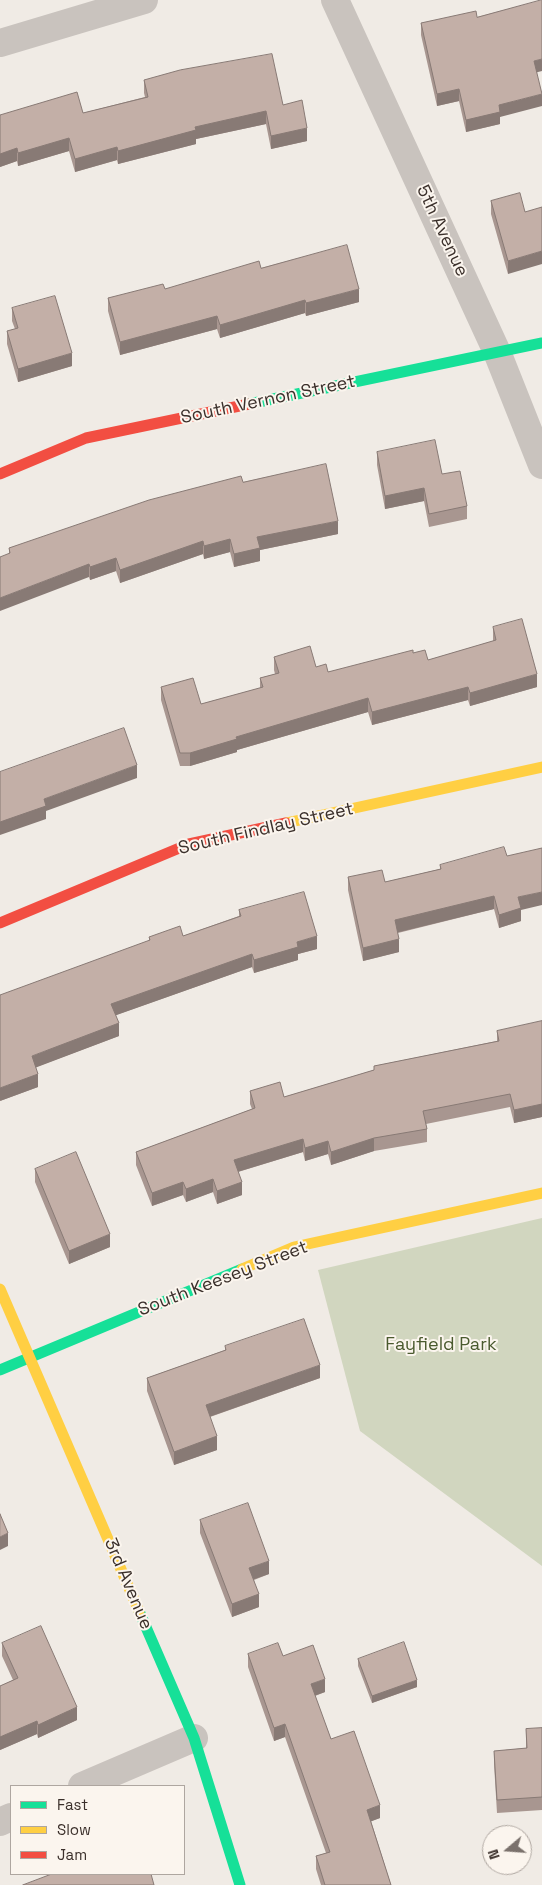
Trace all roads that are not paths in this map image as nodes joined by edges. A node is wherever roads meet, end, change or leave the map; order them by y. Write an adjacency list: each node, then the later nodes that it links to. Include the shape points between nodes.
1 (144, 0): 3 (street)
2 (335, 0): 5 (street, 5th Avenue)
3 (0, 43)
4 (542, 343): 5 (street, South Vernon Street)
5 (497, 352): 6 (street, 5th Avenue); 7 (street, South Vernon Street, via 86,438)
6 (542, 465)
7 (0, 474)
8 (542, 767): 9 (street, South Findlay Street, via 188,844)
9 (0, 923)
10 (542, 1193): 12 (street, South Keesey Street, via 294,1247)
11 (0, 1289): 12 (street, 3rd Avenue)
12 (30, 1357): 13 (street, South Keesey Street); 14 (street, 3rd Avenue)
13 (0, 1370)
14 (194, 1738): 15 (street); 16 (street, 3rd Avenue)
15 (84, 1785)
16 (240, 1885)

